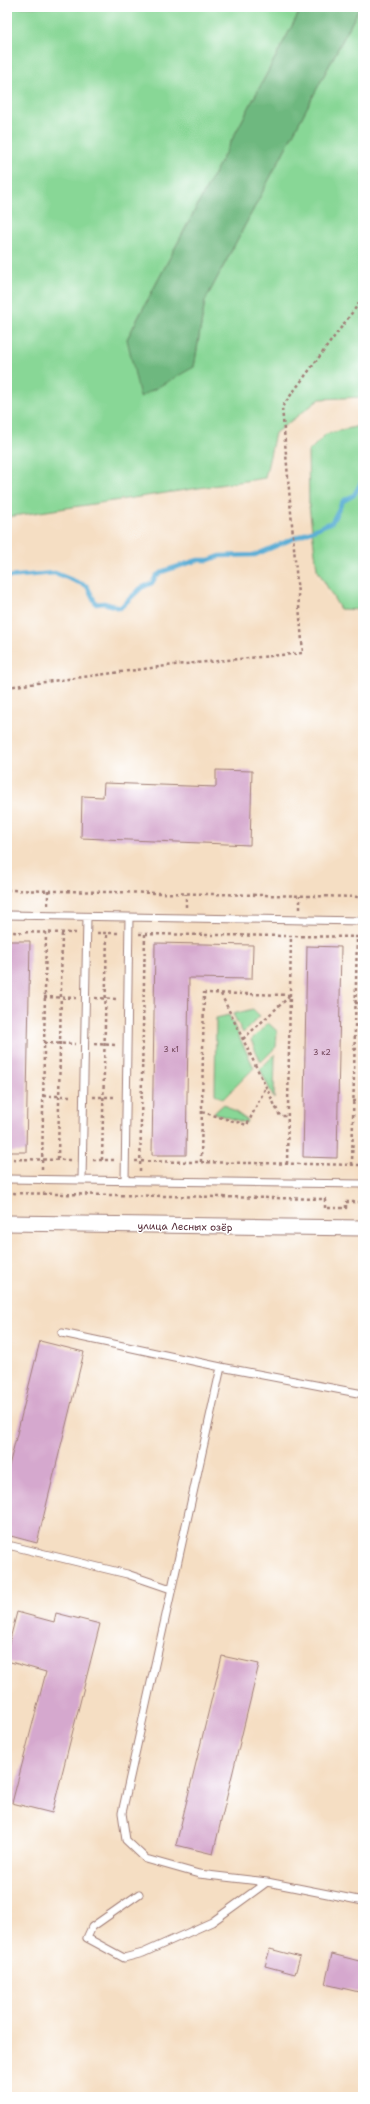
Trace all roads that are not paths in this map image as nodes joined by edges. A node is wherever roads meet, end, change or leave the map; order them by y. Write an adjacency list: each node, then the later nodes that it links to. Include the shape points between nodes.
1 (7, 916): 2 (lane)
2 (87, 917): 3 (lane); 6 (lane)
3 (129, 918): 4 (lane); 7 (lane)
4 (363, 921)
5 (7, 1179): 6 (lane)
6 (82, 1180): 7 (lane)
7 (125, 1180): 8 (lane)
8 (363, 1184)
9 (7, 1224): 10 (street, улица Лесных озёр)
10 (363, 1228)
11 (62, 1333): 12 (lane)
12 (221, 1367): 13 (lane); 15 (lane)
13 (363, 1394)
14 (12, 1546): 15 (lane, via 128,1574)
15 (171, 1589): 16 (lane, via 122,1813 126,1840 146,1859 199,1874)
16 (266, 1882): 17 (lane, via 212,1922 143,1953 124,1958 87,1938 92,1927); 18 (lane)
17 (139, 1894)
18 (363, 1901)

